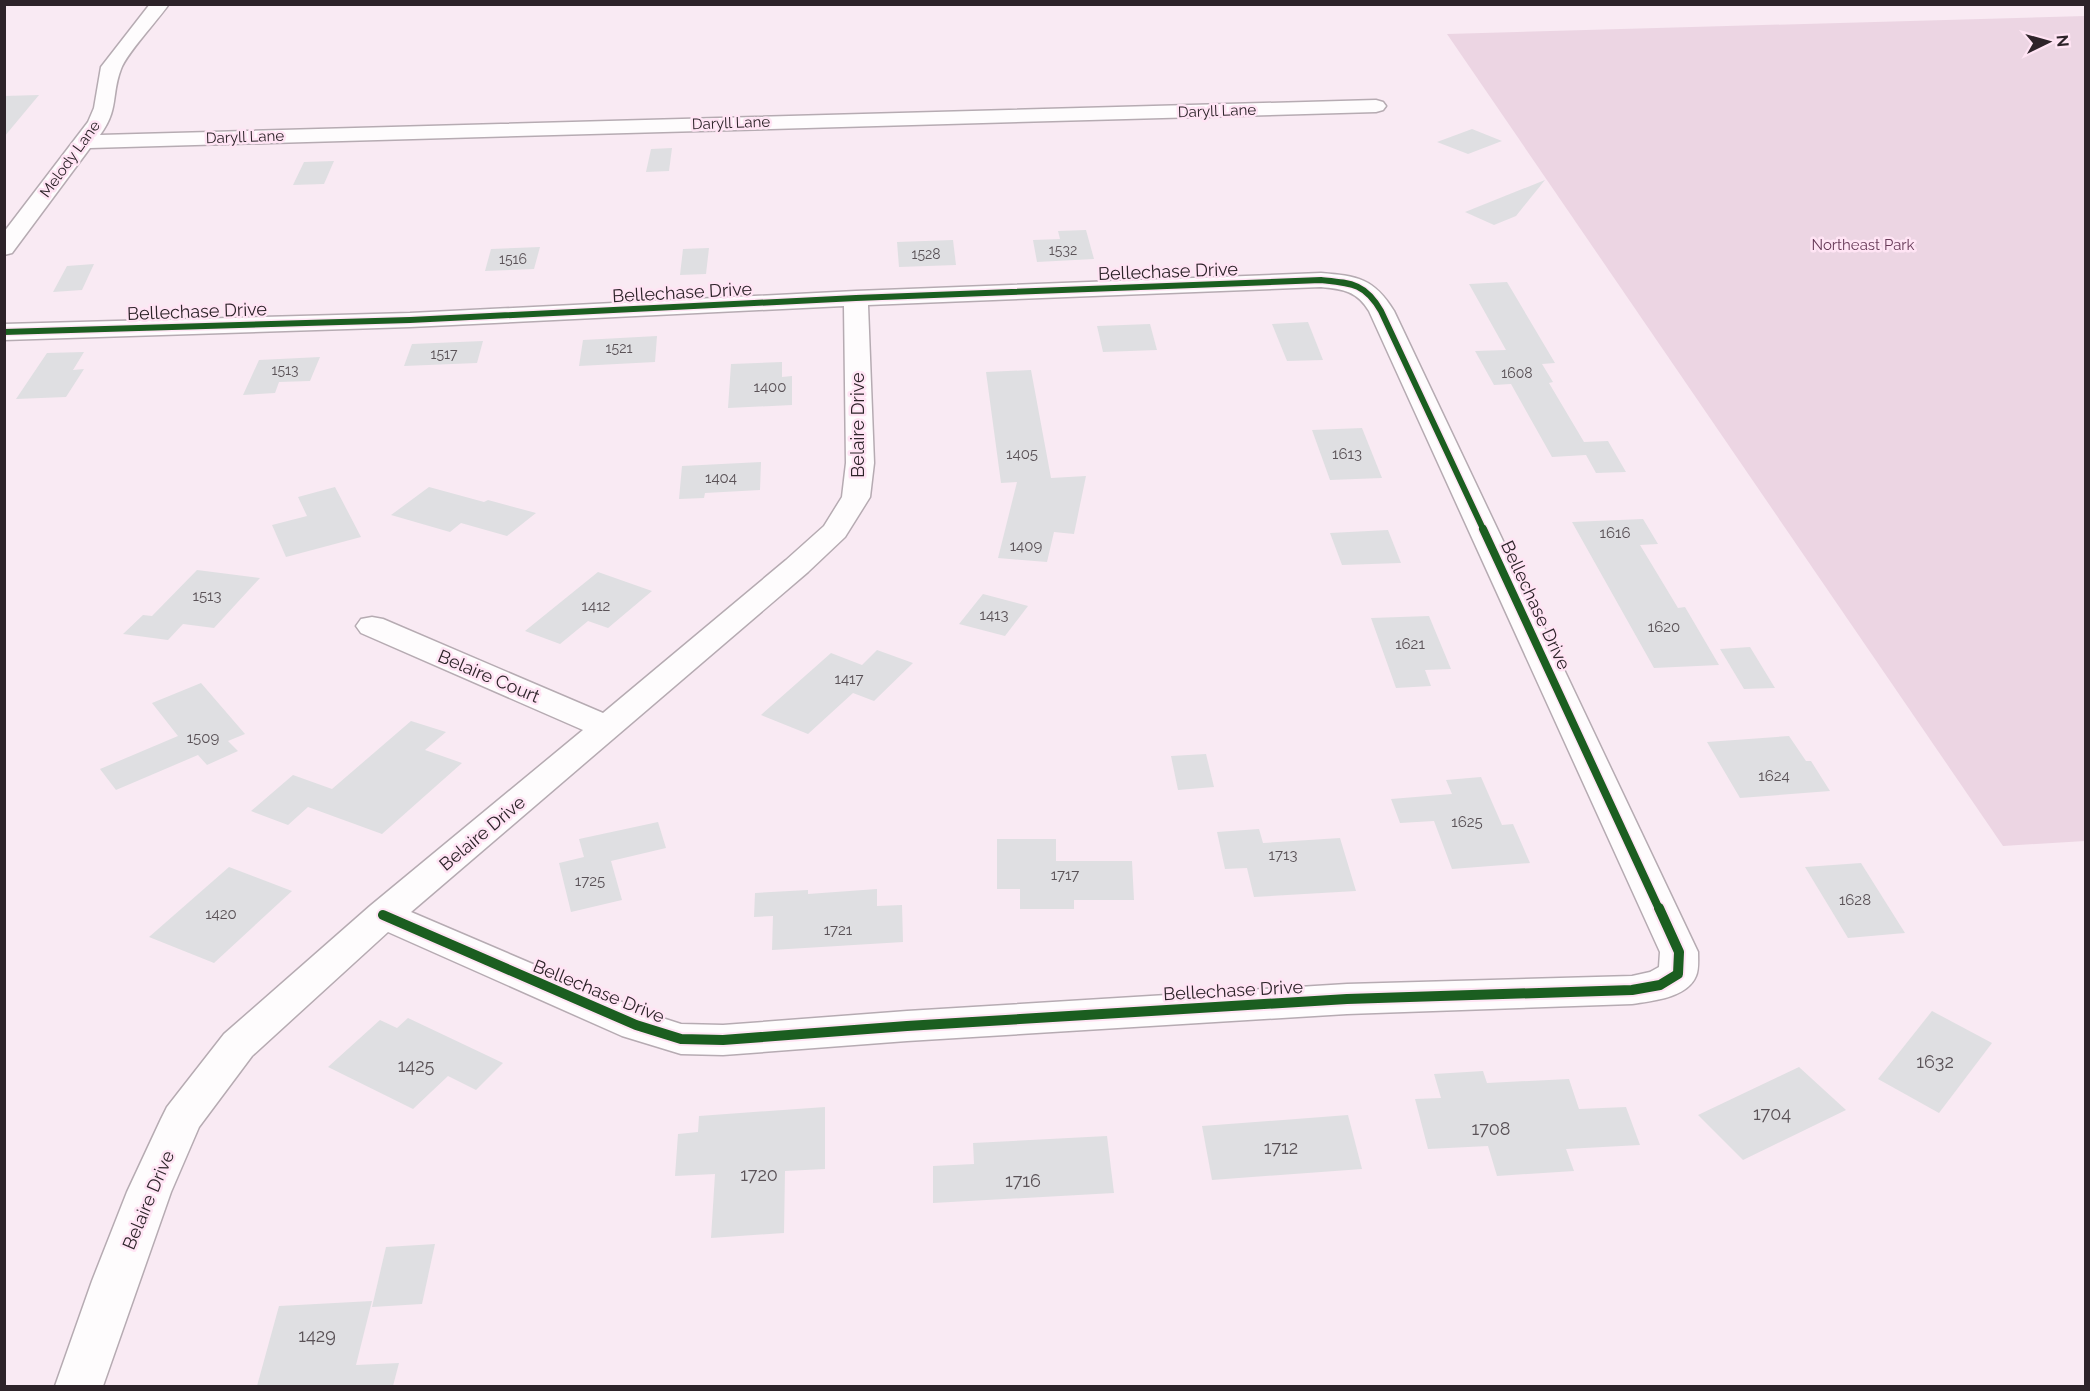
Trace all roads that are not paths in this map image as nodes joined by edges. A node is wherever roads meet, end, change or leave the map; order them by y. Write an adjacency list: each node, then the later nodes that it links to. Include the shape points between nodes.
1 (160, 4): 3 (street, Melody Lane, via 111,67 105,108)
2 (1376, 106): 3 (street, Daryll Lane)
3 (86, 142): 4 (street, Melody Lane)
4 (4, 248)
5 (856, 298): 6 (street, Bellechase Drive, via 410,320); 8 (street, Belaire Drive, via 861,463 856,497 835,531 805,559); 9 (street, Bellechase Drive, via 1321,280 1365,287 1388,324 1679,952 1678,974 1660,985 1632,990 1347,999 723,1040 681,1039 636,1025)
6 (4, 332)
7 (372, 626): 8 (street, Belaire Court)
8 (606, 727): 9 (street, Belaire Drive)
9 (382, 915): 10 (street, Belaire Drive, via 237,1045 182,1119 144,1203)
10 (79, 1386)

